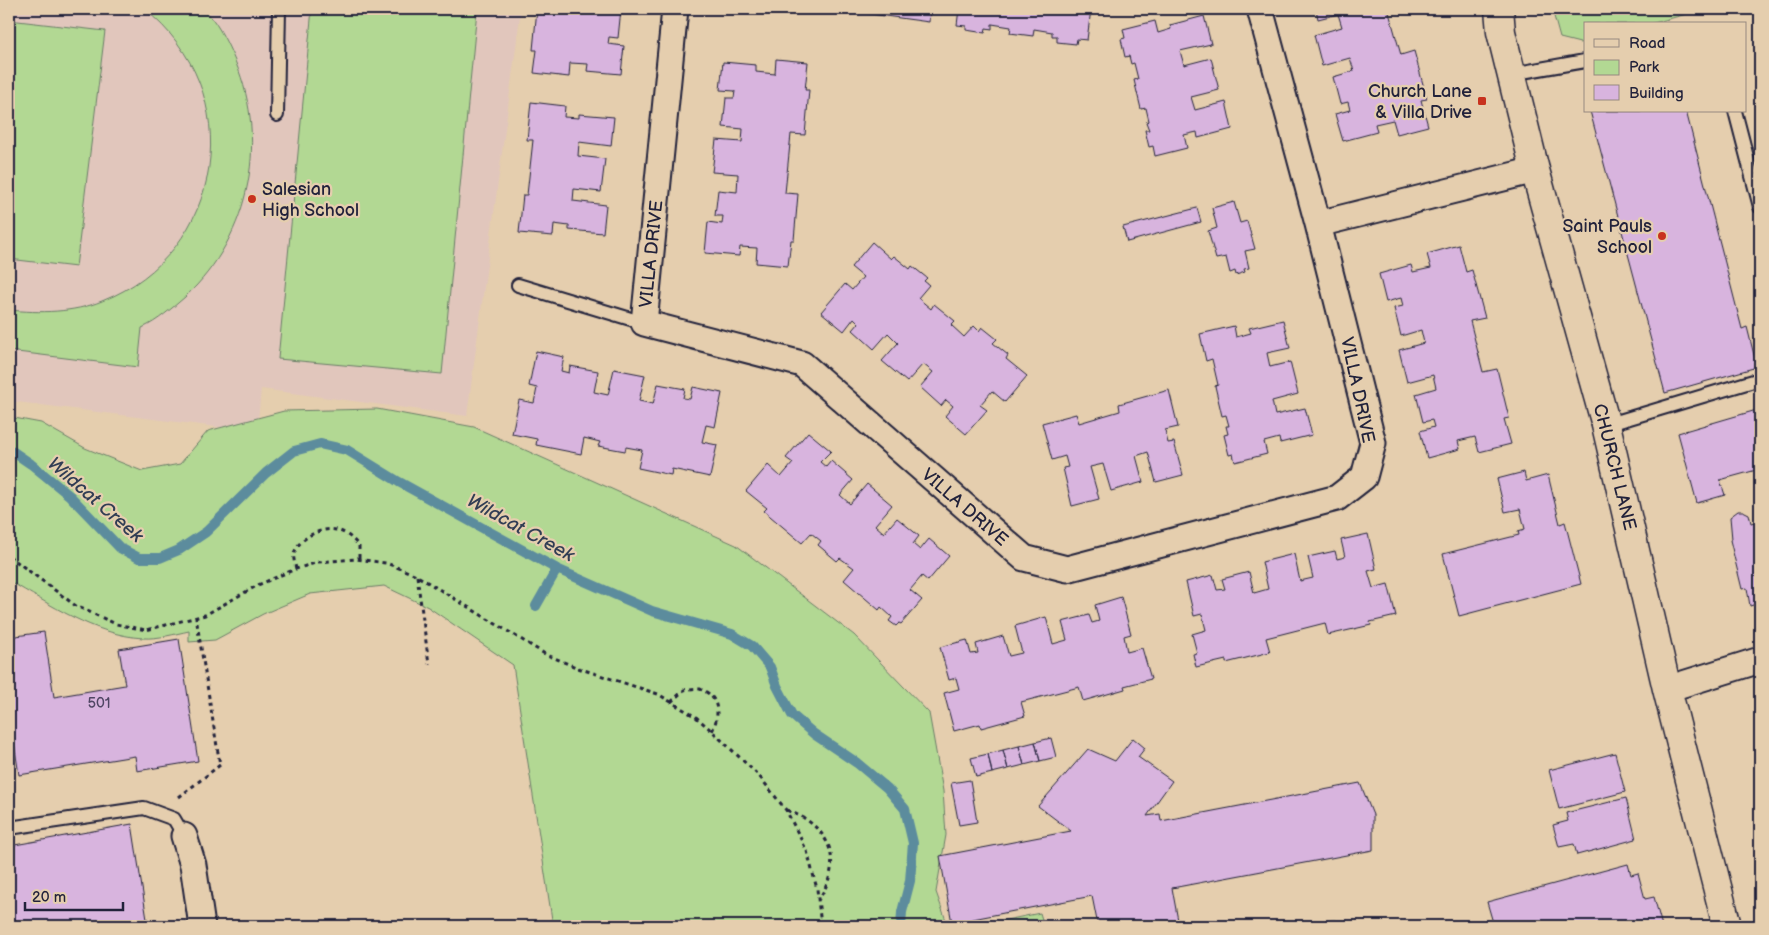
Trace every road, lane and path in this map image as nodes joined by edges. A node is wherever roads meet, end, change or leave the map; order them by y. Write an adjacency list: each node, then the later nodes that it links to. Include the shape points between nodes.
1 (279, 9): 8 (lane)
2 (675, 9): 13 (street, VILLA DRIVE)
3 (1260, 9): 11 (street, VILLA DRIVE)
4 (1499, 9): 6 (street, CHURCH LANE, via 1501,32)
5 (1584, 61): 6 (lane)
6 (1512, 74): 9 (street, CHURCH LANE)
7 (1735, 112): 10 (lane)
8 (277, 115)
9 (1535, 170): 11 (street); 15 (street, CHURCH LANE)
10 (1760, 207)
11 (1318, 224): 13 (street, VILLA DRIVE, via 1373,443 1364,477 1337,498 1067,569 1024,558 802,364)
12 (518, 285): 13 (lane)
13 (644, 323)
14 (1760, 379): 15 (lane)
15 (1606, 425): 23 (street, CHURCH LANE)
16 (9, 556): 20 (path, via 76,606 116,624 146,630)
17 (359, 560): 18 (path, via 318,562); 18 (path, via 359,546 349,536 336,530 322,530 306,537 298,545 294,555); 19 (path, via 386,563)
18 (296, 569): 20 (path)
19 (417, 576): 22 (path); 24 (path, via 545,654 658,694)
20 (196, 617): 27 (path, via 220,766 176,799)
21 (1760, 660): 23 (street)
22 (429, 664)
23 (1667, 689): 33 (street, CHURCH LANE)
24 (671, 702): 25 (path); 25 (path, via 684,690 700,689 710,695 718,706)
25 (712, 731): 26 (path, via 759,776)
26 (786, 810): 30 (path, via 806,851); 30 (path, via 804,818 823,835 831,850 832,870)
27 (164, 815): 28 (lane, via 144,808); 29 (lane, via 174,820)
28 (9, 828)
29 (184, 836): 31 (street, via 193,865)
30 (819, 900): 32 (path)
31 (202, 926)
32 (821, 926)
33 (1727, 926)

